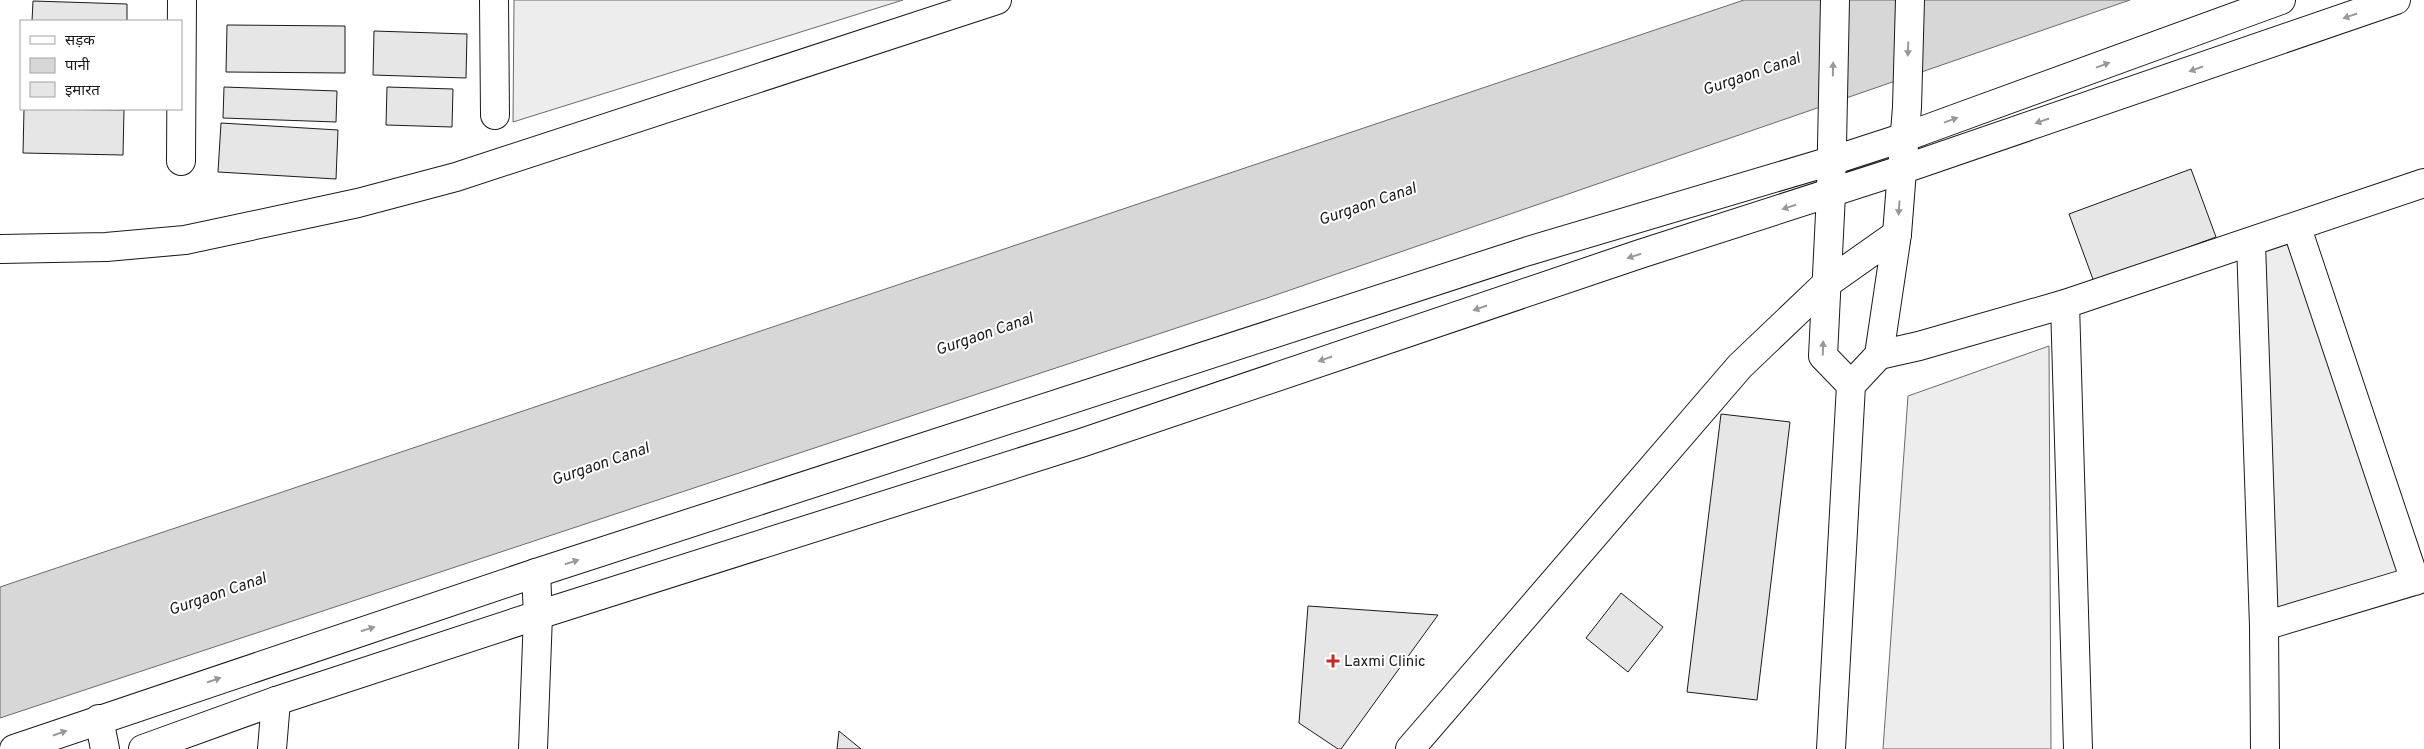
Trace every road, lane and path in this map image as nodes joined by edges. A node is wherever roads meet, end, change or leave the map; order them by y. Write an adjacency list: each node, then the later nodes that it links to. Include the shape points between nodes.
1 (182, 0): 8 (street)
2 (494, 0): 10 (street)
3 (996, 0): 20 (street, via 456,177 358,203 185,240 106,247)
4 (1835, 0): 12 (street, one-way to 4)
5 (1910, 0): 11 (street, one-way to 11)
6 (2281, 0): 11 (street, one-way to 6)
7 (2396, 0): 14 (street, one-way to 14)
8 (182, 20)
9 (181, 110): 13 (street)
10 (495, 115)
11 (1905, 137): 12 (street); 14 (street)
12 (1831, 161): 16 (street); 25 (street, one-way to 12, via 1528,251)
13 (181, 162)
14 (1901, 170): 16 (street); 18 (street, one-way to 18)
15 (2424, 183): 17 (street)
16 (1831, 194): 21 (street); 27 (street, one-way to 27, via 1640,254 1081,443)
17 (2297, 228): 19 (street); 26 (street)
18 (1897, 234): 21 (street); 23 (street)
19 (2250, 243): 22 (street); 28 (street)
20 (0, 249)
21 (1826, 284): 24 (street, one-way to 21, via 1823,356); 36 (street, via 1740,366)
22 (2064, 304): 23 (street); 38 (street)
23 (1879, 355): 24 (street)
24 (1851, 385): 37 (street)
25 (536, 573): 27 (street); 30 (street, one-way to 25)
26 (2419, 579): 28 (street)
27 (538, 615): 29 (street); 35 (street)
28 (2264, 626): 39 (street)
29 (276, 701): 33 (street); 34 (street)
30 (99, 719): 31 (street, one-way to 30); 32 (street)
31 (14, 749)
32 (105, 749)
33 (143, 749)
34 (272, 749)
35 (533, 749)
36 (1410, 749)
37 (1832, 749)
38 (2078, 749)
39 (2265, 749)

